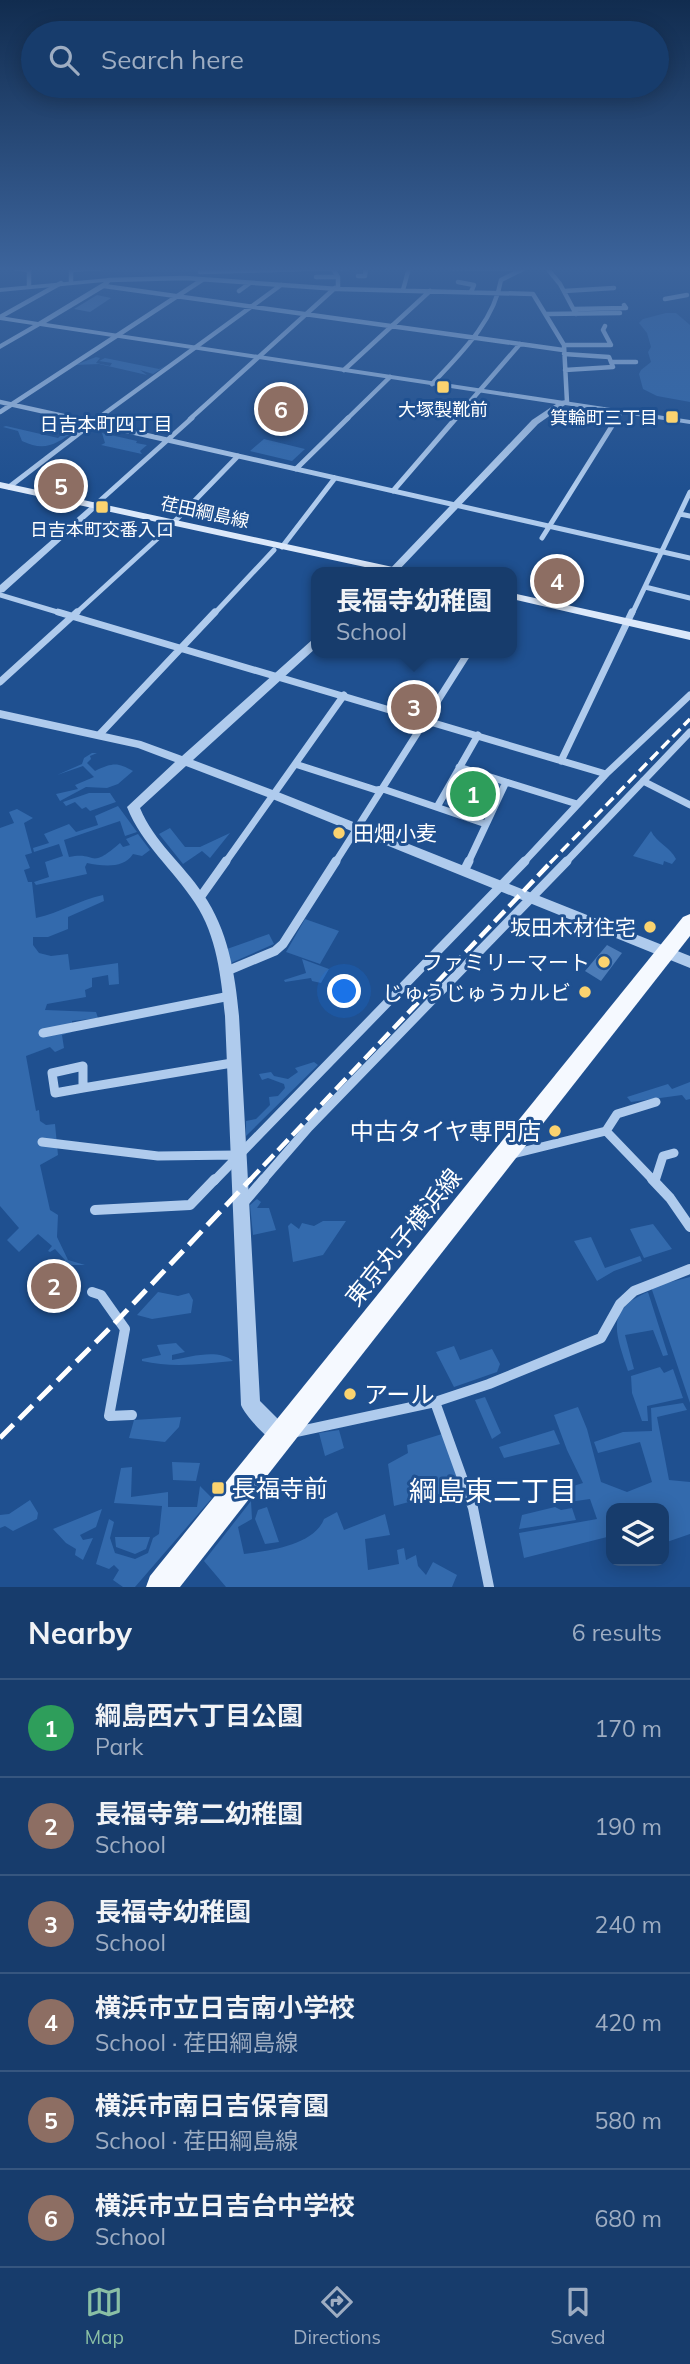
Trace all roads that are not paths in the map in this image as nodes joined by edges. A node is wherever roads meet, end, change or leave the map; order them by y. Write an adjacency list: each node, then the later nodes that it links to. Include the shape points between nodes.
1 (108, 341): 23 (street)
2 (150, 341): 11 (street)
3 (205, 341): 11 (street)
4 (277, 341): 13 (street)
5 (376, 341): 16 (street)
6 (472, 341): 19 (street)
7 (498, 341): 10 (street)
8 (560, 341): 12 (street)
9 (609, 341): 12 (street, via 611,345)
10 (520, 344): 12 (street); 20 (street)
11 (196, 348): 13 (street); 27 (street)
12 (564, 350): 14 (street, via 609,357); 17 (street)
13 (259, 357): 16 (street); 28 (street)
14 (612, 362): 15 (street); 17 (street, via 610,368)
15 (636, 362)
16 (344, 370): 18 (street)
17 (565, 370): 22 (street, via 567,402)
18 (390, 377): 19 (street); 30 (street)
19 (432, 384): 20 (street)
20 (480, 391): 22 (street); 33 (street)
21 (0, 402): 23 (street)
22 (563, 403): 25 (street); 35 (street, via 535,422)
23 (11, 404): 24 (street); 27 (street)
24 (0, 412)
25 (621, 412): 26 (street); 40 (street)
26 (690, 422)
27 (92, 423): 28 (street); 32 (street)
28 (167, 440): 29 (street); 36 (street)
29 (238, 456): 30 (street); 39 (street)
30 (296, 469): 31 (street)
31 (335, 478): 33 (street); 42 (street)
32 (2, 490): 36 (main road, 荏田綱島線)
33 (393, 491): 35 (street)
34 (690, 492): 37 (street)
35 (457, 505): 40 (street); 47 (street)
36 (91, 508): 39 (main road, 荏田綱島線); 49 (street)
37 (680, 514): 38 (street); 43 (street)
38 (690, 516)
39 (171, 525): 42 (main road, 荏田綱島線); 54 (street)
40 (550, 526): 41 (street); 43 (street)
41 (542, 537)
42 (278, 548): 45 (main road, 荏田綱島線); 46 (main road, 荏田綱島線); 59 (street)
43 (662, 552): 44 (street); 48 (street)
44 (690, 558)
45 (355, 567)
46 (371, 567)
47 (401, 567)
48 (645, 587): 52 (street); 55 (street)
49 (0, 590)
50 (0, 595): 54 (street)
51 (517, 597): 55 (main road)
52 (690, 598)
53 (517, 605): 55 (main road)
54 (72, 616): 59 (street); 62 (street)
55 (627, 625): 56 (main road); 57 (main road); 70 (street)
56 (690, 636)
57 (690, 642)
58 (311, 647): 61 (street)
59 (181, 648): 61 (street); 68 (street)
60 (465, 658): 66 (street)
61 (279, 677): 63 (street); 71 (street)
62 (0, 682)
63 (344, 695): 66 (street); 72 (street)
64 (690, 695): 74 (street)
65 (0, 714): 68 (street)
66 (426, 719): 69 (street); 77 (street)
67 (690, 732): 75 (street)
68 (99, 735): 71 (street)
69 (478, 735): 70 (street); 73 (street)
70 (561, 761): 74 (street)
71 (186, 762): 78 (street); 86 (street, via 133,807 139,824)
72 (295, 764): 77 (street); 78 (street)
73 (460, 767): 76 (street); 81 (street)
74 (606, 774): 79 (street)
75 (643, 781): 80 (street); 87 (street)
76 (506, 782): 79 (street); 82 (street)
77 (383, 789): 81 (street); 83 (street)
78 (274, 795): 83 (street); 86 (street)
79 (578, 804): 85 (street)
80 (690, 805)
81 (437, 807): 82 (street)
82 (486, 824): 84 (street)
83 (357, 830): 84 (street); 91 (street, via 283,944)
84 (464, 871): 85 (street)
85 (500, 886): 87 (street); 100 (street)
86 (199, 899): 91 (street)
87 (531, 900): 89 (street); 103 (street, via 309,1127)
88 (690, 922): 89 (main road, 東京丸子横浜線)
89 (666, 953): 90 (street); 101 (main road, 東京丸子横浜線)
90 (690, 962)
91 (227, 971): 92 (street)
92 (230, 996): 93 (street); 94 (street)
93 (43, 1033)
94 (232, 1063): 95 (street); 100 (street)
95 (83, 1088)
96 (656, 1102): 97 (street, via 617,1114)
97 (606, 1130): 101 (street); 102 (street)
98 (42, 1142): 100 (street, via 158,1156)
99 (674, 1153): 102 (street, via 663,1156)
100 (238, 1155): 103 (street); 104 (street, via 190,1205)
101 (503, 1157): 110 (main road, 東京丸子横浜線)
102 (654, 1181): 105 (street)
103 (242, 1204): 110 (street, via 251,1405)
104 (95, 1210)
105 (690, 1227)
106 (690, 1269): 108 (street, via 643,1285 625,1297 601,1338)
107 (92, 1292): 109 (street, via 101,1296 125,1329 109,1416)
108 (435, 1402): 110 (street); 112 (street, via 473,1508)
109 (132, 1415)
110 (281, 1436): 111 (main road, 東京丸子横浜線)
111 (161, 1587)
112 (489, 1587)

